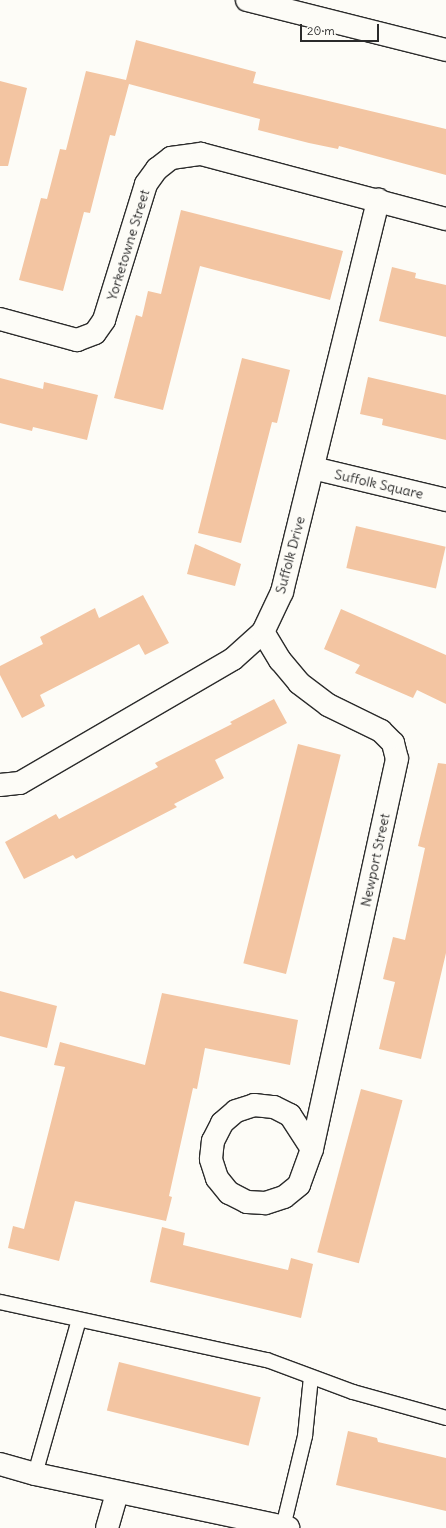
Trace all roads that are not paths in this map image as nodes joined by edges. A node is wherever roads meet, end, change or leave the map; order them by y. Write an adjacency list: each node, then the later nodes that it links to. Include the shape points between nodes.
1 (247, 0): 2 (street)
2 (446, 50)
3 (378, 200): 4 (street, Yorketowne Street); 5 (street, Yorketowne Street, via 202,154 172,158 157,169 146,184 104,320 95,333 77,340); 6 (street, Suffolk Drive)
4 (446, 220)
5 (0, 319)
6 (313, 468): 7 (street, Suffolk Square); 8 (street, Suffolk Drive, via 282,592)
7 (446, 500)
8 (263, 632): 9 (street, Suffolk Drive, via 233,660 20,783); 10 (street, Newport Street, via 280,660 299,683 328,705 381,731 393,743 397,759)
9 (0, 785)
10 (312, 1149): 10 (street, via 290,1115 274,1106 254,1105 236,1111 222,1123 213,1141 211,1159 217,1178 229,1193 247,1202 265,1203 284,1197 299,1185)
11 (0, 1302): 12 (lane)
12 (80, 1320): 13 (lane, via 267,1360); 16 (lane)
13 (310, 1377): 14 (lane); 18 (lane, via 305,1436)
14 (446, 1418)
15 (0, 1464): 16 (street)
16 (35, 1474): 17 (street)
17 (116, 1492): 18 (street); 19 (street)
18 (286, 1527)
19 (107, 1528)

